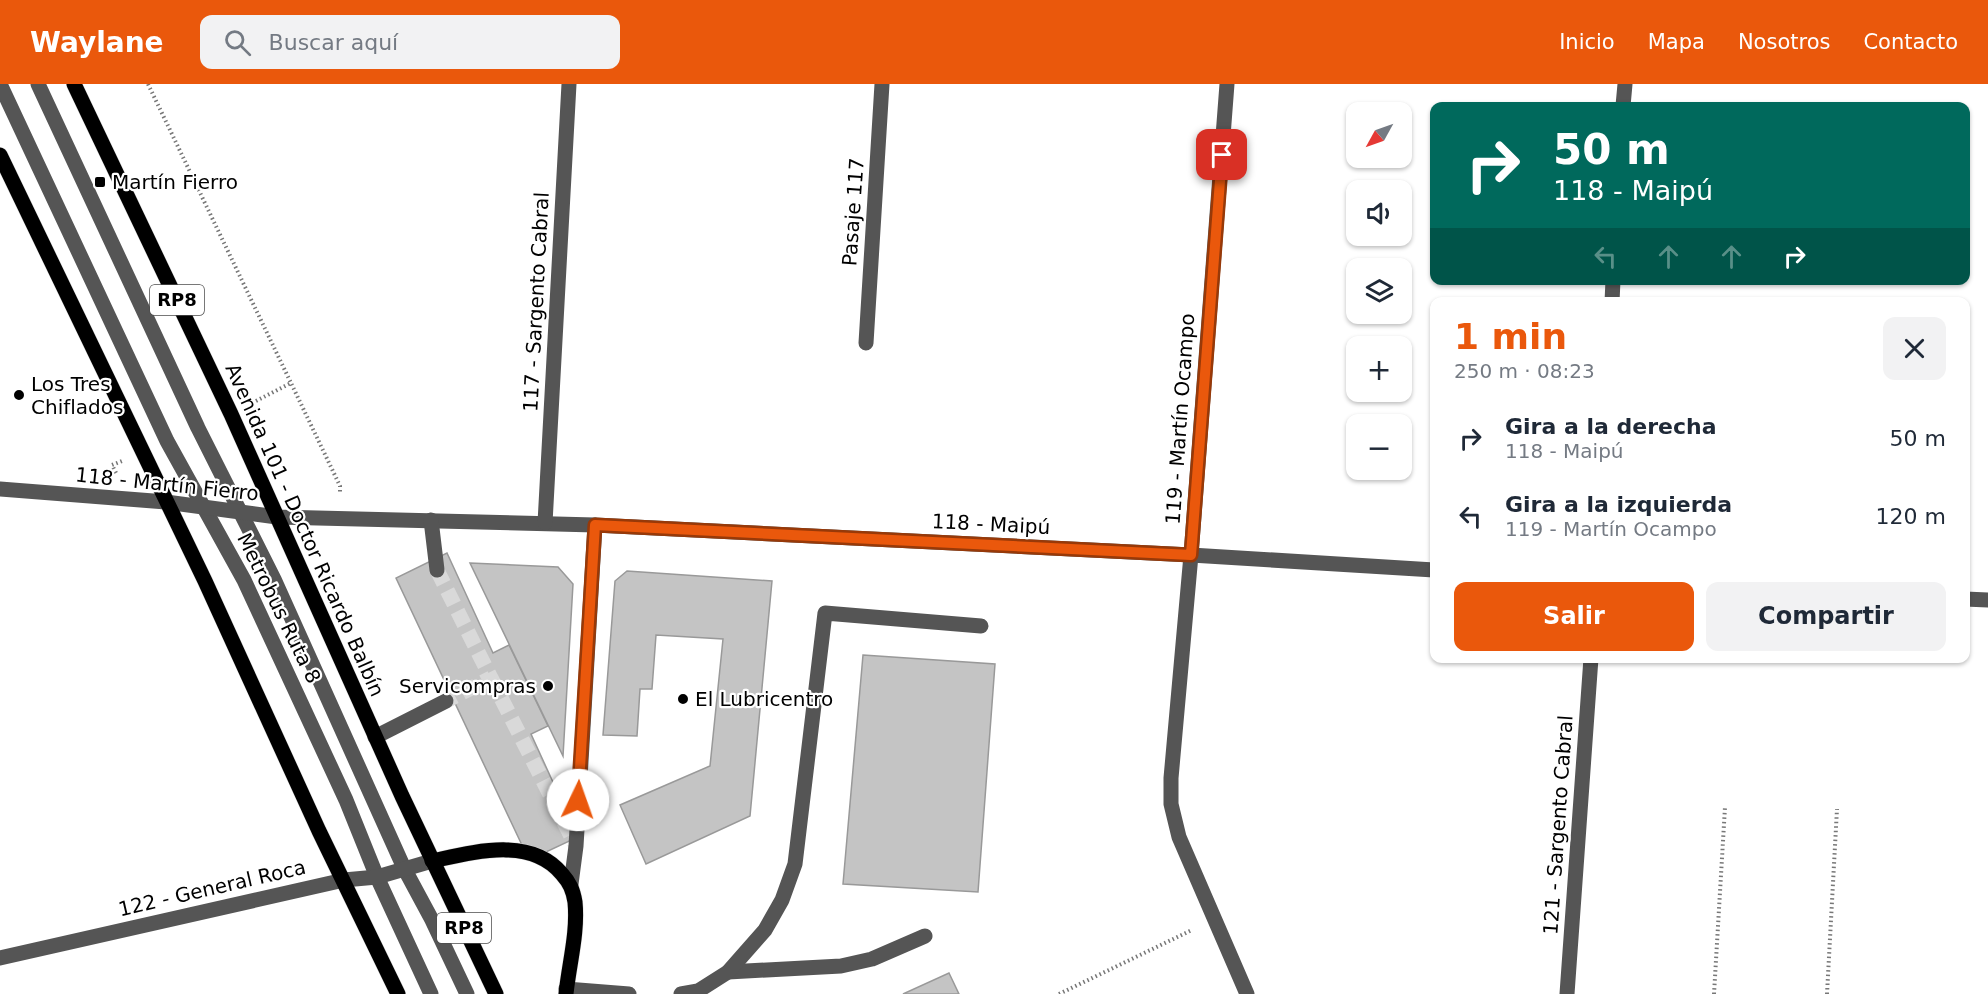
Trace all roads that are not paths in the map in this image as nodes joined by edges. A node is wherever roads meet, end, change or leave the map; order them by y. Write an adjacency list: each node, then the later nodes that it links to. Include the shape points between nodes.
1 (0, 84): 13 (street, Metrobus Ruta 8, via 167,441)
2 (38, 84): 14 (street, Metrobus Ruta 8, via 198,428)
3 (74, 84): 15 (main road, Avenida 101 - Doctor Ricardo Balbín / RP8)
4 (569, 84): 17 (street, 117 - Sargento Cabral)
5 (882, 84): 10 (street, Pasaje 117)
6 (1227, 84): 19 (street, 119 - Martín Ocampo)
7 (1625, 84): 8 (street)
8 (1623, 102)
9 (0, 155): 12 (main road)
10 (866, 343)
11 (0, 489): 12 (street, 118 - Martín Fierro)
12 (166, 502): 13 (street, 118 - Martín Fierro); 31 (main road)
13 (204, 507): 14 (street, 118 - Martín Fierro); 30 (street, Metrobus Ruta 8, via 244,580 346,800)
14 (242, 513): 15 (street, 118 - Martín Fierro); 29 (street, Metrobus Ruta 8)
15 (277, 517): 16 (street, 118 - Martín Fierro); 27 (main road, Avenida 101 - Doctor Ricardo Balbín / RP8)
16 (431, 520): 17 (street, 118 - Martín Fierro); 20 (street)
17 (545, 523): 18 (street, 118 - Maipú)
18 (595, 525): 19 (street, 118 - Maipú); 32 (street)
19 (1191, 555): 21 (street, 118 - Maipú); 43 (street, 119 - Martín Ocampo, via 1170,804 1179,837)
20 (437, 570)
21 (1430, 570)
22 (1970, 599): 23 (street)
23 (1988, 600)
24 (981, 626): 35 (street, via 825,613 795,864 782,900 765,930)
25 (1591, 663): 44 (street, 121 - Sargento Cabral)
26 (446, 701): 27 (street)
27 (375, 737): 28 (main road, Avenida 101 - Doctor Ricardo Balbín / RP8)
28 (432, 861): 29 (street, 122 - General Roca); 32 (main road, via 502,850 531,852 556,866); 40 (main road, Avenida 101 - Doctor Ricardo Balbín / RP8)
29 (404, 868): 30 (street, 122 - General Roca); 39 (street, Metrobus Ruta 8)
30 (377, 877): 31 (street, 122 - General Roca); 38 (street, Metrobus Ruta 8)
31 (344, 880): 34 (street, 122 - General Roca); 37 (main road)
32 (571, 884): 36 (main road, via 576,923)
33 (925, 936): 35 (street, via 872,959 841,966)
34 (0, 958)
35 (728, 972): 42 (street, via 698,991)
36 (566, 992): 41 (street)
37 (398, 994)
38 (432, 994)
39 (467, 994)
40 (496, 994)
41 (630, 994)
42 (681, 994)
43 (1247, 994)
44 (1567, 994)

